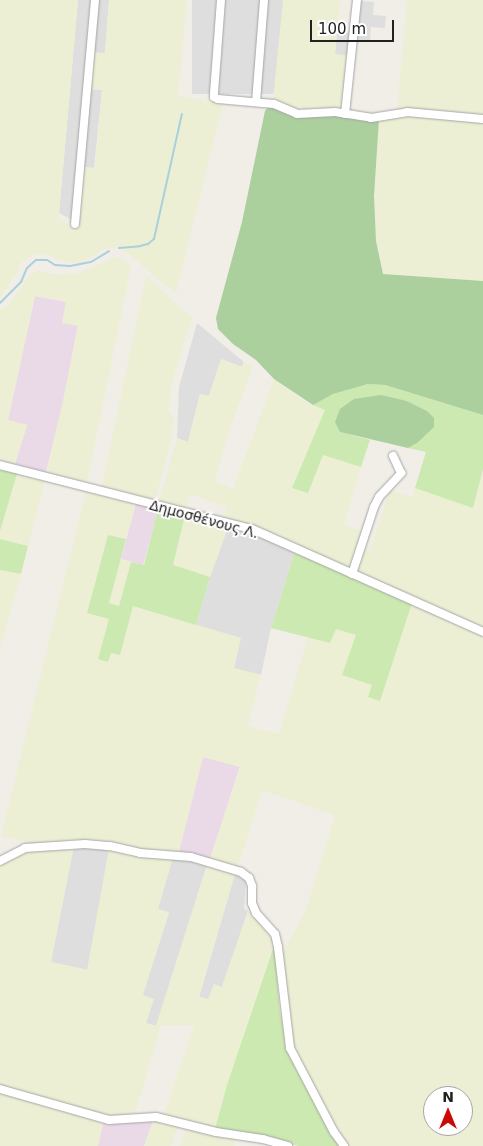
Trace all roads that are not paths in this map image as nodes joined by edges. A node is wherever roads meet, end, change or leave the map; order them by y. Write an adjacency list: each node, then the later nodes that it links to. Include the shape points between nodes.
1 (95, 0): 8 (street)
2 (221, 0): 5 (street, via 214,97)
3 (264, 0): 5 (street)
4 (357, 0): 6 (street)
5 (256, 102): 6 (street, via 274,104 297,114 323,111)
6 (345, 114): 7 (street, via 372,118 407,112)
7 (483, 119)
8 (75, 224)
9 (393, 456): 11 (street, via 401,473 374,507)
10 (0, 464): 11 (street, Δημοσθένους Λ., via 252,529)
11 (352, 574): 12 (street, Δημοσθένους Λ.)
12 (483, 632)
13 (0, 861): 16 (street, via 25,848 85,844 191,857 241,872 249,878 256,913 274,934 278,947 290,1048)
14 (0, 1089): 15 (street, via 108,1120 156,1117)
15 (288, 1146)
16 (344, 1146)

